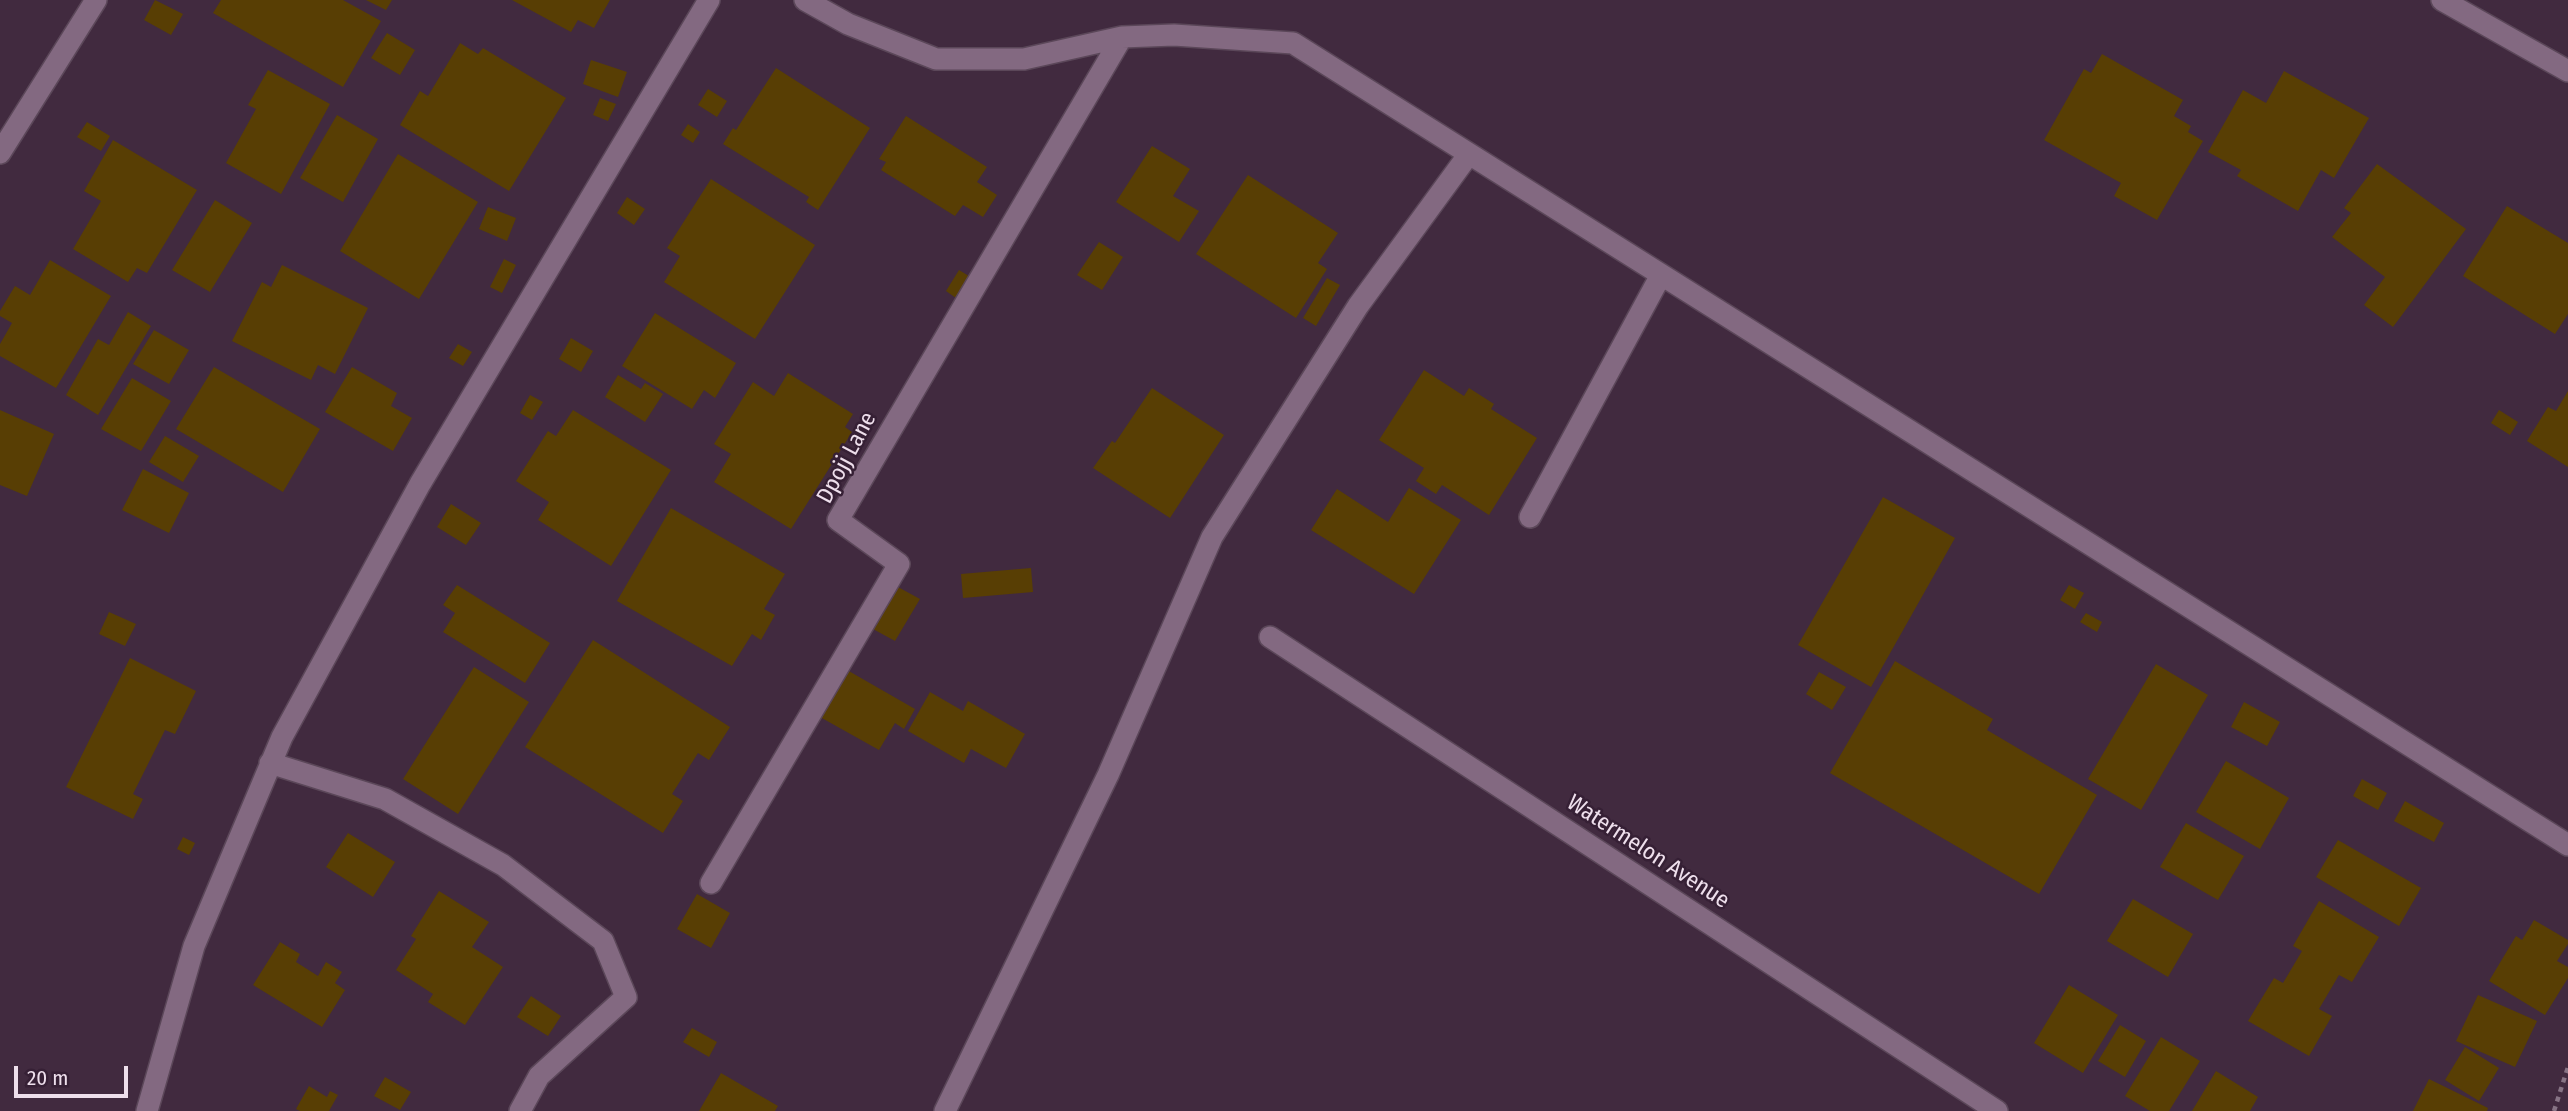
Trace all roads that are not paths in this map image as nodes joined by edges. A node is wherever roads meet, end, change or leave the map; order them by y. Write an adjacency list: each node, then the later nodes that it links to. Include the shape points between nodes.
1 (96, 0): 7 (street)
2 (709, 0): 12 (street, via 420,484)
3 (806, 0): 5 (street, via 848,24 936,59 1024,59)
4 (2442, 0): 6 (street)
5 (1122, 37): 8 (street, via 1174,35 1293,43); 14 (street, Dpojj Lane, via 838,520 900,564)
6 (2568, 71)
7 (0, 153)
8 (1469, 154): 9 (street); 17 (street, via 1358,306 1212,537 1108,775)
9 (1661, 275): 10 (street); 13 (street)
10 (1530, 517)
11 (1270, 637): 18 (street, Watermelon Avenue)
12 (270, 763): 15 (street, via 194,946); 16 (street, via 385,799 503,865 603,941 626,997 539,1076)
13 (2568, 845)
14 (711, 883)
15 (147, 1111)
16 (520, 1111)
17 (945, 1111)
18 (1997, 1111)

